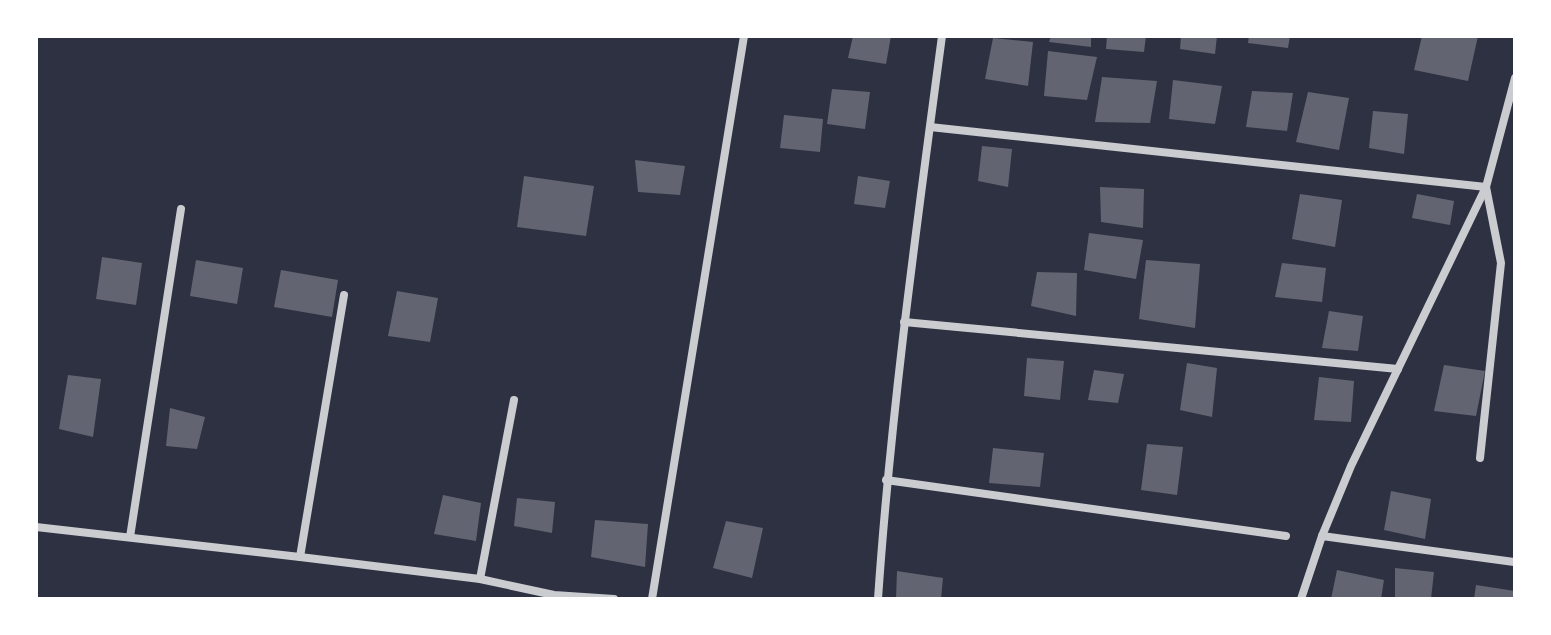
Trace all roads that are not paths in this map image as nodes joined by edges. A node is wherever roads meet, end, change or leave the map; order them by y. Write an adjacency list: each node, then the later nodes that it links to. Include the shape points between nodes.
1 (744, 36): 22 (street)
2 (942, 36): 4 (street)
3 (1515, 78): 5 (street)
4 (930, 127): 5 (street); 8 (street)
5 (1486, 187): 9 (street); 11 (street, via 1501,263)
6 (181, 209): 16 (street)
7 (344, 295): 17 (street)
8 (904, 322): 9 (street); 12 (street)
9 (1398, 369): 15 (street)
10 (514, 400): 19 (street)
11 (1480, 458)
12 (886, 480): 14 (street); 23 (street)
13 (36, 527): 16 (street)
14 (1286, 536)
15 (1322, 536): 18 (street); 24 (street)
16 (130, 537): 17 (street)
17 (300, 557): 19 (street)
18 (1514, 562)
19 (480, 579): 20 (street)
20 (554, 597): 21 (street)
21 (614, 599)
22 (652, 599)
23 (878, 599)
24 (1301, 599)

